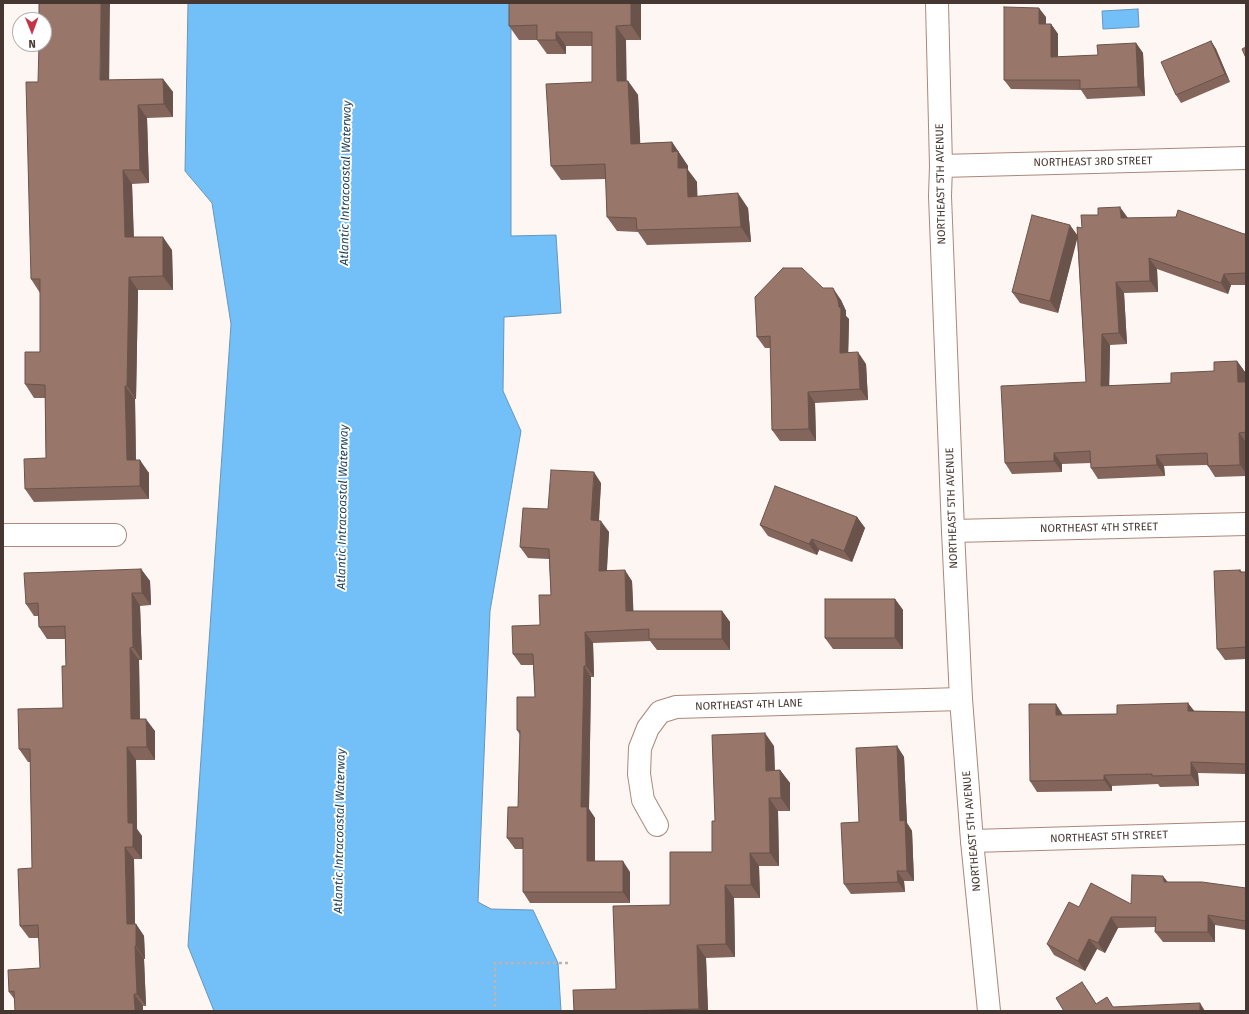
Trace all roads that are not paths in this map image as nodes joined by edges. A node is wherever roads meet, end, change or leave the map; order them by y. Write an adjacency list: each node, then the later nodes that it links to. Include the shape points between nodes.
1 (937, 3): 3 (street, NORTHEAST 5TH AVENUE)
2 (1246, 158): 3 (street, NORTHEAST 3RD STREET)
3 (941, 166): 5 (street, NORTHEAST 5TH AVENUE)
4 (1246, 524): 5 (street, NORTHEAST 4TH STREET)
5 (953, 531): 8 (street, NORTHEAST 5TH AVENUE)
6 (3, 535): 7 (street)
7 (115, 535)
8 (961, 698): 9 (street, NORTHEAST 4TH LANE, via 676,707 660,712 648,728 640,748 639,774 643,800); 11 (street, NORTHEAST 5TH AVENUE)
9 (657, 825)
10 (1246, 833): 11 (street, NORTHEAST 5TH STREET)
11 (972, 841): 12 (street, NORTHEAST 5TH AVENUE)
12 (989, 1011)

